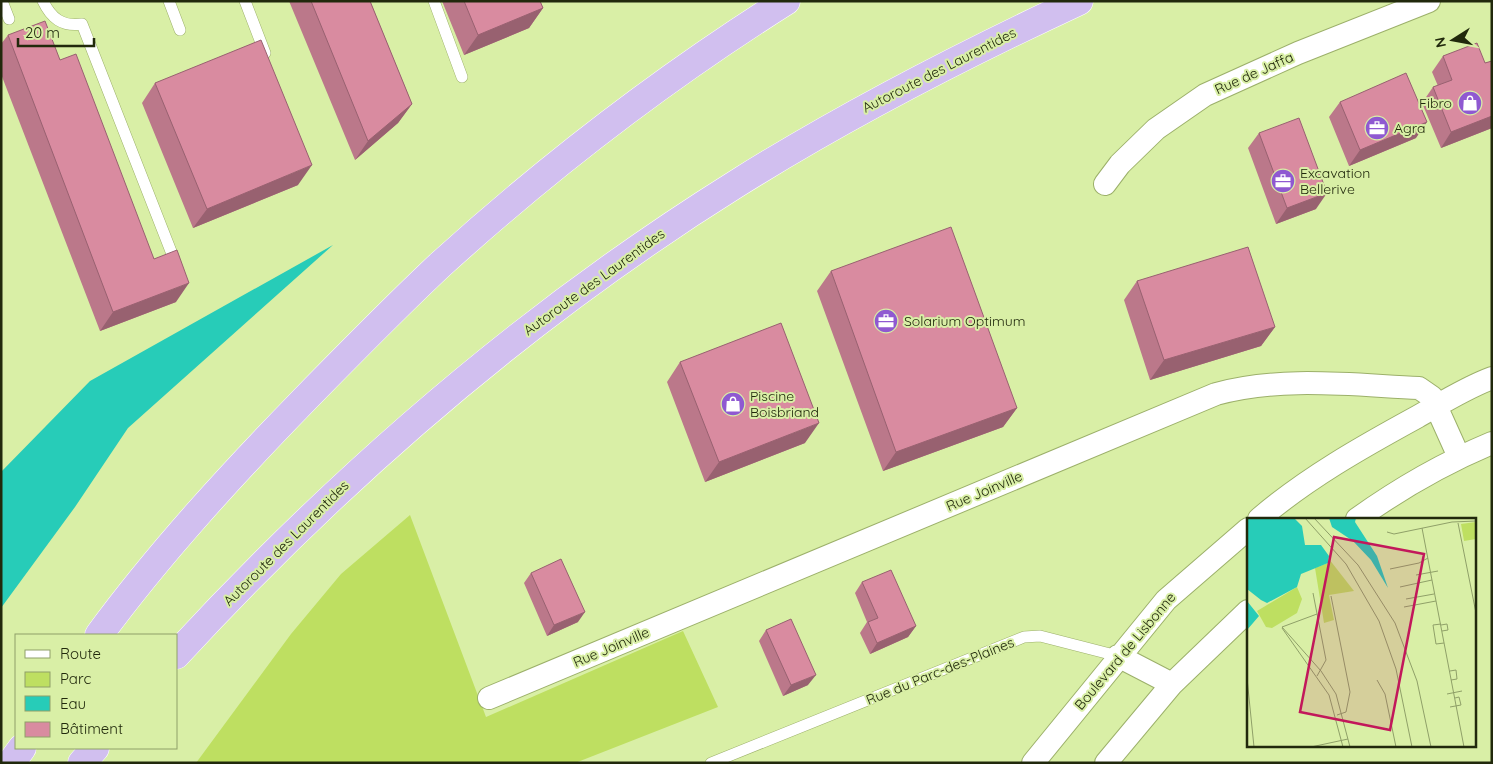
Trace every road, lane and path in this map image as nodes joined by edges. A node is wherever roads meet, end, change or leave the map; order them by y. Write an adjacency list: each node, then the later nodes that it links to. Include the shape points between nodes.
1 (2, 1): 9 (lane)
2 (43, 1): 14 (lane, via 56,20 64,24 82,24)
3 (169, 1): 10 (lane)
4 (245, 1): 11 (lane)
5 (434, 1): 12 (lane)
6 (786, 1): 23 (highway, via 646,97 436,269 312,392 218,492)
7 (1079, 1): 24 (highway, Autoroute des Laurentides, via 937,69 850,116 738,182 616,264 508,345 393,440 298,528)
8 (1429, 1): 13 (street, Rue de Jaffa, via 1298,53 1205,95 1150,134)
9 (8, 18)
10 (180, 30)
11 (270, 65)
12 (462, 76)
13 (1105, 184)
14 (174, 259)
15 (1492, 378): 16 (street, via 1470,386)
16 (1437, 406): 18 (street, Rue Joinville); 19 (street, via 1350,454 1284,497); 27 (street, Rue Joinville, via 1432,397 1418,388 1294,383 1247,386 1216,394)
17 (1492, 442): 18 (street)
18 (1459, 457): 20 (street)
19 (1260, 518)
20 (1358, 518)
21 (1247, 529): 25 (street, Boulevard de Lisbonne, via 1166,600)
22 (1247, 612): 26 (street)
23 (100, 634)
24 (178, 653)
25 (1118, 656): 26 (street, Rue du Parc-des-Plaines); 32 (lane, Rue du Parc-des-Plaines, via 1040,636 1024,637); 33 (street, Boulevard de Lisbonne)
26 (1172, 684): 34 (street)
27 (489, 698)
28 (21, 749): 30 (highway)
29 (93, 749): 31 (highway)
30 (12, 763)
31 (82, 763)
32 (710, 763)
33 (1033, 763)
34 (1106, 763)

